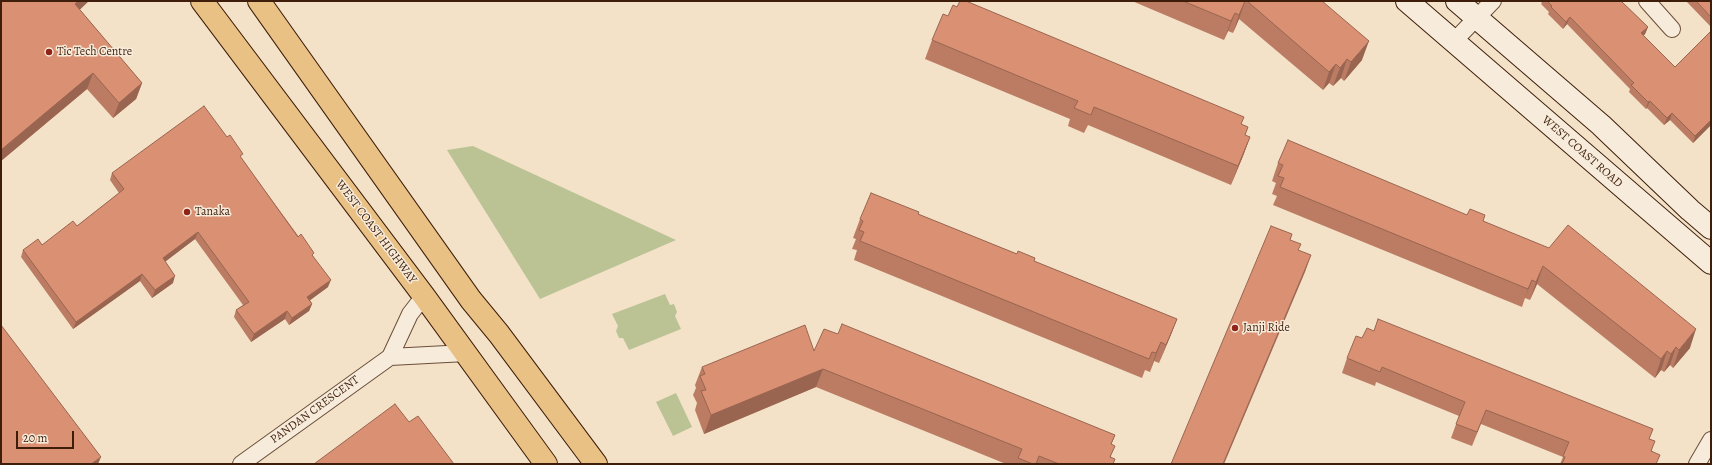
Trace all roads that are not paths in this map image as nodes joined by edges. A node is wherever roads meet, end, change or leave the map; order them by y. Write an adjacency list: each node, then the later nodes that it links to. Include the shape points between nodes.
1 (202, 1): 14 (highway, WEST COAST HIGHWAY)
2 (260, 1): 20 (highway, via 471,300)
3 (1407, 1): 9 (main road, WEST COAST ROAD)
4 (1457, 1): 7 (main road)
5 (1493, 1): 7 (street)
6 (1646, 1): 8 (street)
7 (1477, 18): 9 (street); 10 (main road, via 1601,125)
8 (1672, 29)
9 (1454, 41): 13 (main road, WEST COAST ROAD)
10 (1690, 210): 11 (main road); 12 (main road)
11 (1711, 212)
12 (1711, 228)
13 (1711, 263)
14 (424, 296): 15 (highway, WEST COAST HIGHWAY); 16 (street, PANDAN CRESCENT, via 410,314)
15 (466, 353): 16 (street); 19 (highway, WEST COAST HIGHWAY)
16 (390, 357): 18 (street, PANDAN CRESCENT)
17 (1711, 440): 21 (street)
18 (241, 464)
19 (546, 464)
20 (596, 464)
21 (1698, 464)

